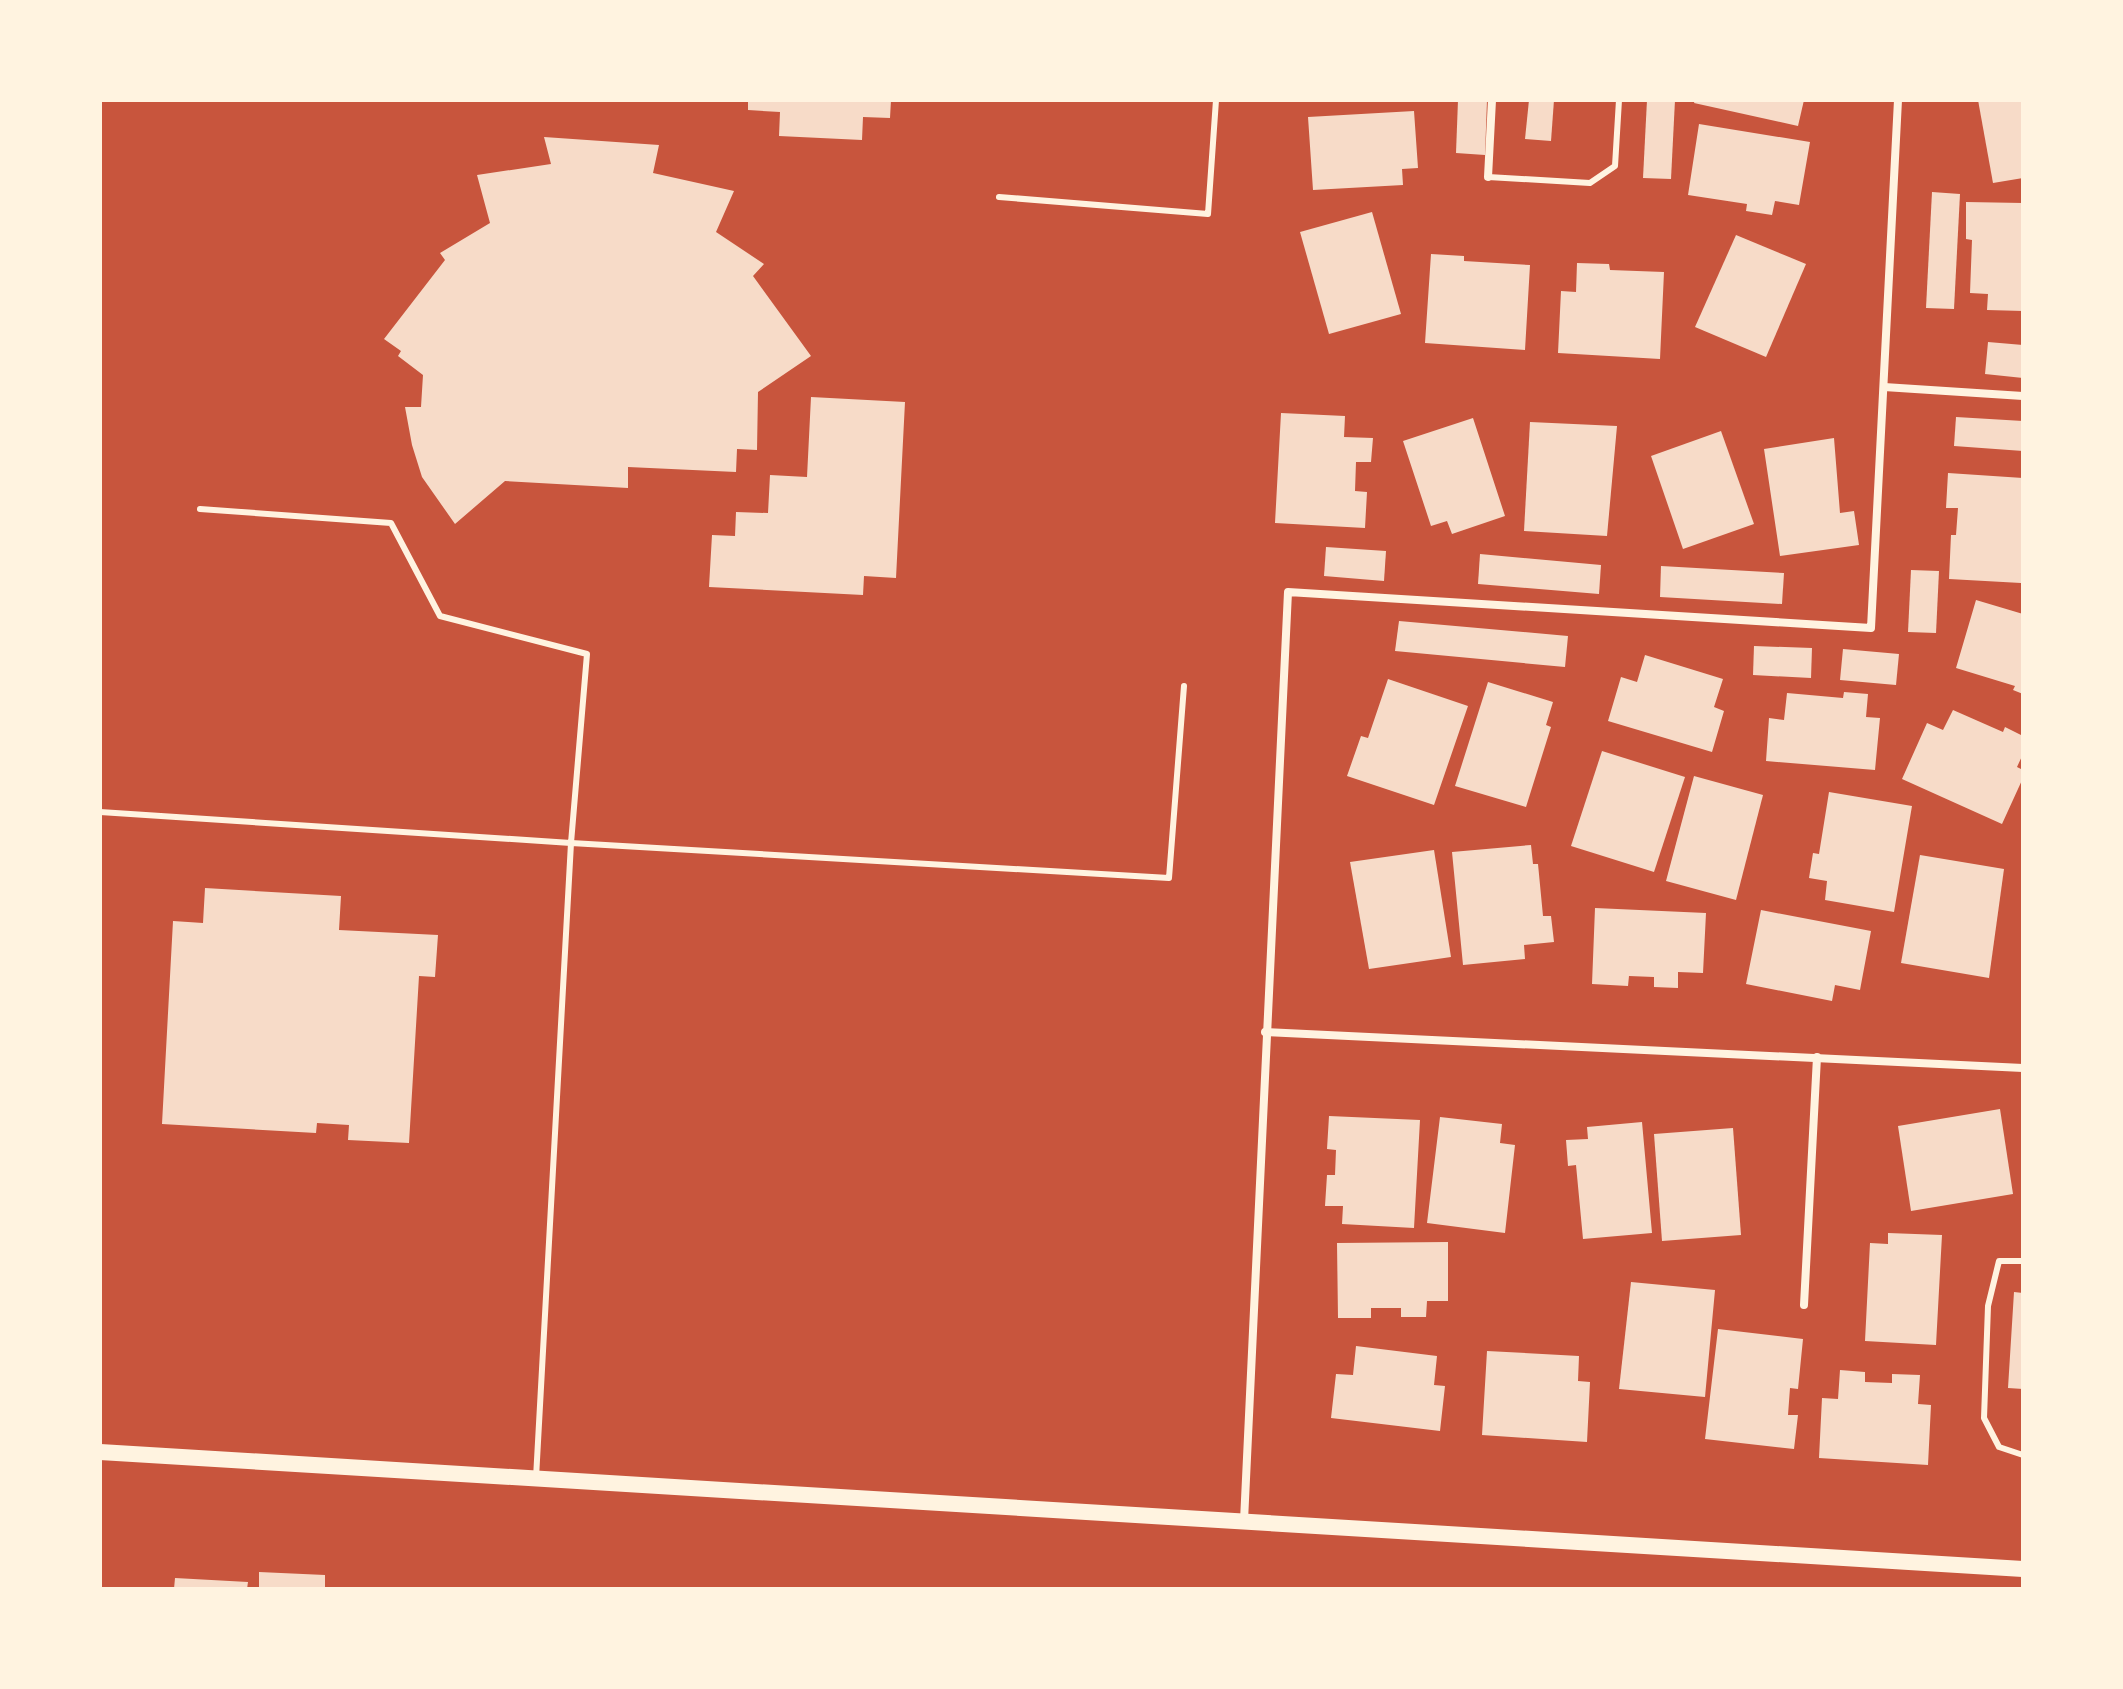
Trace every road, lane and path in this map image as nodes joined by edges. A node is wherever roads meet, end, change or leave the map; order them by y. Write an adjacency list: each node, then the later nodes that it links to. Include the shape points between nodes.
1 (1216, 100): 6 (lane, via 1208,214)
2 (1492, 100): 5 (street)
3 (1619, 100): 5 (lane, via 1615,166 1590,183)
4 (1898, 100): 7 (street)
5 (1488, 177)
6 (999, 197)
7 (1884, 387): 8 (street); 13 (street, via 1871,628 1288,592)
8 (2023, 396)
9 (200, 509): 12 (lane, via 391,523 440,616 587,654)
10 (1184, 686): 12 (lane, via 1169,878)
11 (100, 812): 12 (lane)
12 (571, 843): 20 (lane)
13 (1265, 1032): 14 (street); 21 (street)
14 (1817, 1057): 15 (street); 17 (street)
15 (2023, 1068)
16 (2023, 1261): 19 (lane, via 1999,1261 1991,1291 1984,1418 1999,1447)
17 (1804, 1305)
18 (100, 1452): 20 (main road)
19 (2023, 1455)
20 (536, 1478): 21 (main road)
21 (1244, 1521): 22 (main road)
22 (2023, 1569)

